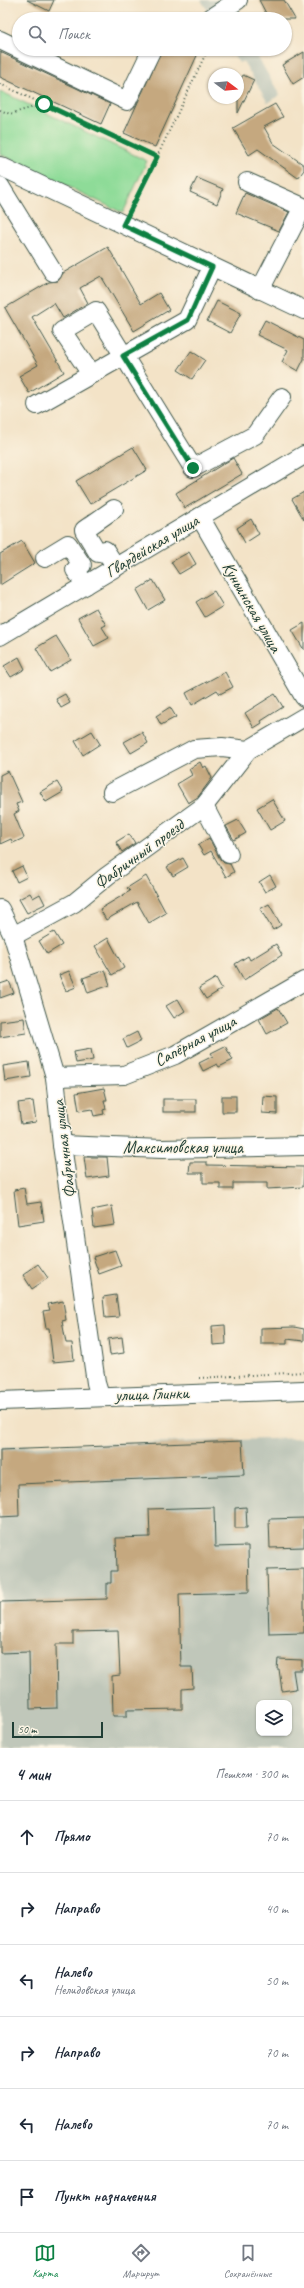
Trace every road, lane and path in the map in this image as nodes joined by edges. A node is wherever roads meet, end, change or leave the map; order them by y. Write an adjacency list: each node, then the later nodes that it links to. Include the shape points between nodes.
1 (238, 0): 2 (street)
2 (220, 12)
3 (0, 40): 4 (street)
4 (12, 46)
5 (33, 56): 6 (street, via 127,101)
6 (149, 56)
7 (205, 56): 11 (path)
8 (0, 84): 9 (path)
9 (44, 104): 10 (path, via 10,114); 11 (path)
10 (0, 110)
11 (157, 157): 15 (path)
12 (0, 166): 15 (street)
13 (247, 182): 18 (street, via 303,207)
14 (0, 186): 17 (street)
15 (123, 225): 16 (street)
16 (212, 267): 18 (street); 20 (street, via 188,320)
17 (53, 272)
18 (260, 290): 19 (street)
19 (304, 310)
20 (123, 356): 21 (street); 21 (street, via 96,311 62,331); 22 (street, via 193,468 255,435)
21 (91, 374): 23 (street)
22 (282, 397)
23 (37, 405)
24 (304, 455): 26 (street, Гвардейская улица)
25 (114, 510): 28 (street, via 84,530 98,553 105,550)
26 (200, 517): 28 (street, Гвардейская улица); 31 (street, Куньинская улица)
27 (45, 558): 29 (street, via 68,544 82,565 76,570)
28 (116, 567): 29 (street, Гвардейская улица)
29 (86, 585): 30 (street, Гвардейская улица)
30 (0, 636)
31 (304, 697)
32 (304, 717): 33 (street)
33 (248, 750): 34 (street, via 222,747 194,750); 35 (street, Фабричный проезд)
34 (112, 792)
35 (204, 806): 36 (street); 38 (street, Фабричный проезд, via 74,903)
36 (229, 854)
37 (0, 909): 38 (street, Фабричная улица)
38 (13, 936): 40 (street, Фабричная улица)
39 (304, 981): 40 (street, Сапёрная улица, via 176,1055 124,1075)
40 (55, 1077): 41 (street, Фабричная улица)
41 (62, 1145): 42 (street, Максимовская улица, via 162,1149); 44 (street, Фабричная улица, via 96,1383)
42 (304, 1146)
43 (304, 1390): 44 (street, улица Глинки)
44 (100, 1396): 45 (street, улица Глинки)
45 (0, 1401)

